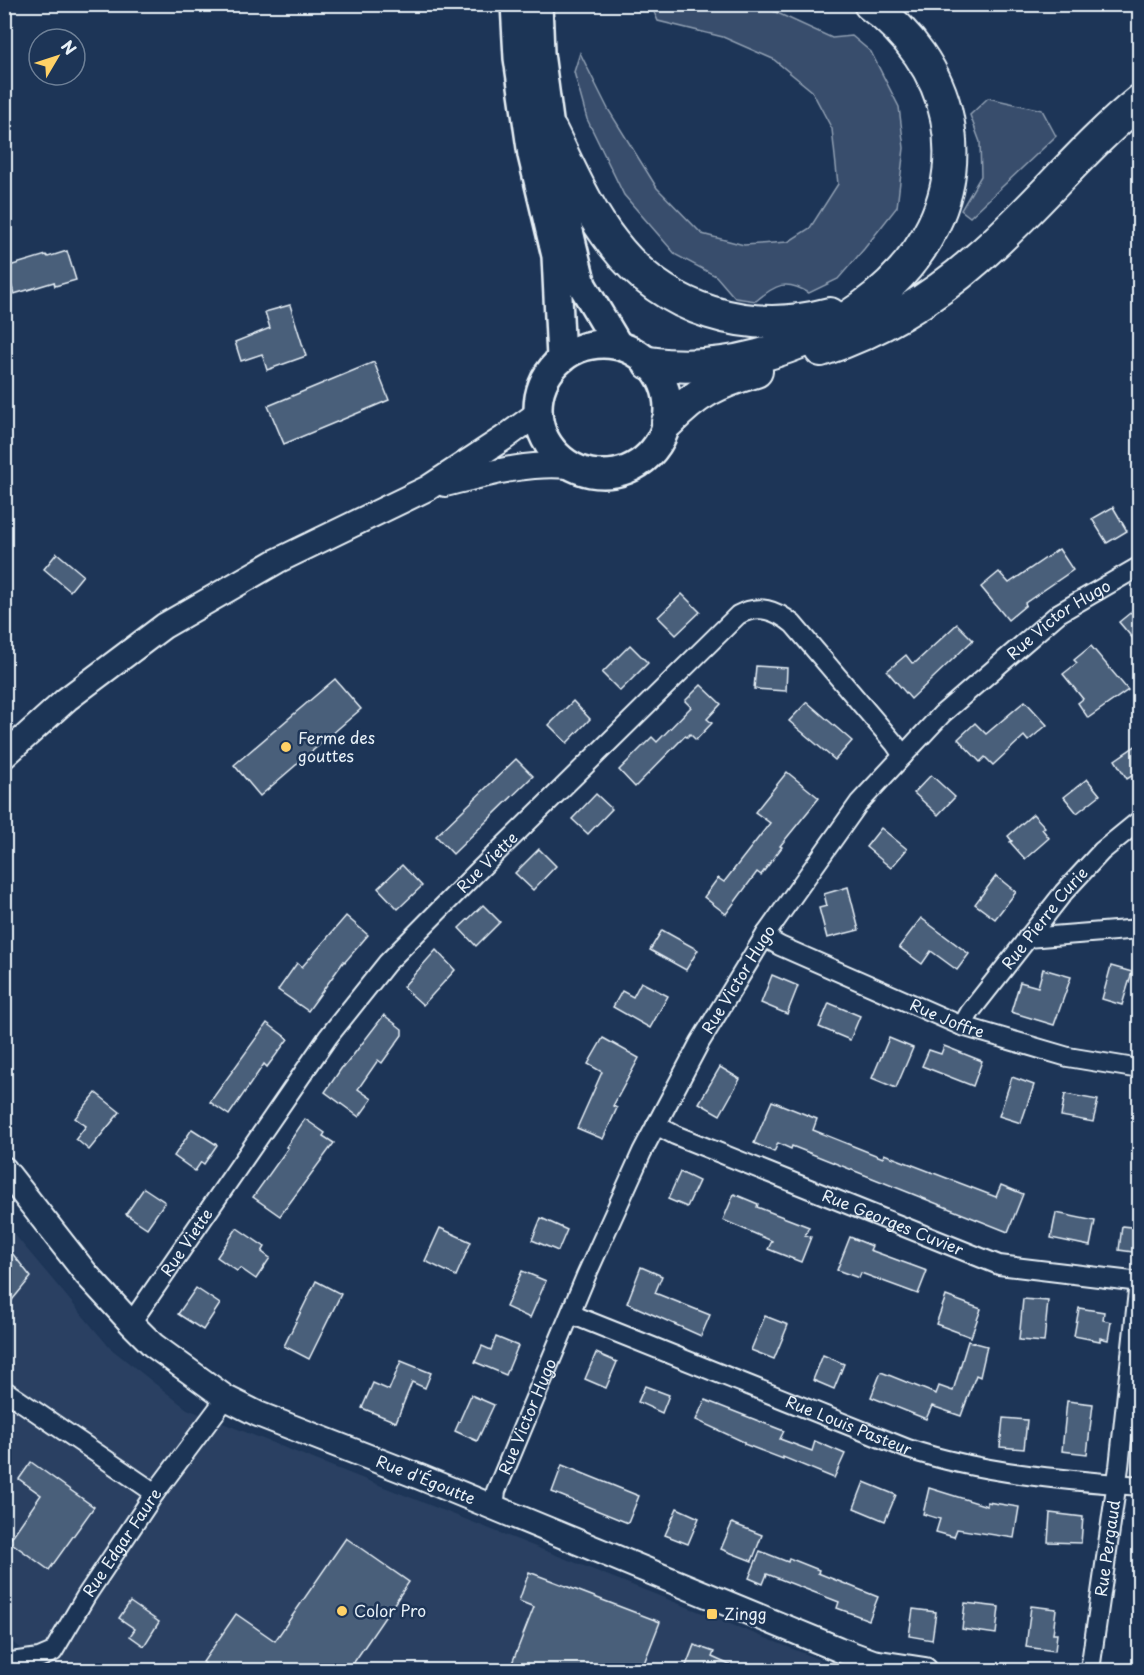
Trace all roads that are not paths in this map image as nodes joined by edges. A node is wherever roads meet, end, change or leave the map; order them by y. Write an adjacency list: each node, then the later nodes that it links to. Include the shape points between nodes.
1 (515, 4): 8 (main road, via 518,58 532,155 556,256)
2 (538, 4): 5 (main road, via 540,53)
3 (870, 4): 6 (highway, via 897,26 933,76 945,111 951,150 944,198 931,233 898,278)
4 (1140, 101): 11 (highway, via 979,258 929,297 885,324 828,348 718,384 694,397)
5 (551, 131): 6 (highway, via 614,244 638,271 678,299 724,317 768,323 804,320); 7 (main road, via 556,173 582,285)
6 (871, 301): 9 (highway, via 817,333 762,353 695,366)
7 (618, 345): 8 (main road, via 598,343); 9 (main road)
8 (561, 358): 10 (main road, via 547,374 539,393)
9 (650, 363): 11 (main road, via 663,383)
10 (537, 414): 12 (main road, via 542,434 553,452); 13 (main road)
11 (668, 422): 12 (main road, via 660,442 647,458 630,469 610,475 589,474)
12 (569, 466): 13 (main road, via 526,465)
13 (428, 488): 15 (main road, via 277,561 164,626 67,699)
14 (1140, 566): 16 (street, Rue Victor Hugo, via 1059,613 942,714)
15 (4, 756)
16 (903, 756): 19 (street, Rue Victor Hugo, via 859,803); 27 (street, Rue Viette, via 793,624 780,613 765,609 738,615 387,963 328,1037)
17 (1140, 820): 20 (street, Rue Pierre Curie, via 1102,851)
18 (1140, 929): 20 (street)
19 (766, 934): 21 (street, Rue Joffre, via 780,946); 23 (street, Rue Victor Hugo, via 700,1042)
20 (1027, 938): 21 (street, Rue Pierre Curie)
21 (962, 1026): 22 (street, Rue Joffre, via 1068,1057)
22 (1140, 1069)
23 (656, 1125): 25 (street, Rue Georges Cuvier, via 999,1265); 26 (street, Rue Victor Hugo)
24 (4, 1169): 27 (main road, Rue d'Égoutte, via 87,1275)
25 (1139, 1282): 30 (street, Rue Pergaud)
26 (572, 1311): 30 (street, Rue Louis Pasteur, via 578,1317 942,1460); 33 (street, Rue Victor Hugo, via 496,1491)
27 (131, 1323): 29 (main road, Rue d'Égoutte, via 153,1345)
28 (4, 1390): 32 (street)
29 (226, 1398): 32 (street, Rue Edgar Faure); 33 (main road, Rue d'Égoutte)
30 (1117, 1485): 31 (street, Rue Louis Pasteur); 37 (street, Rue Pergaud)
31 (1140, 1486)
32 (155, 1493): 34 (street, Rue Edgar Faure, via 52,1652)
33 (494, 1508): 35 (main road, Rue d'Égoutte)
34 (4, 1663)
35 (871, 1666): 36 (main road, Rue d'Égoutte)
36 (925, 1671)
37 (1090, 1671)

